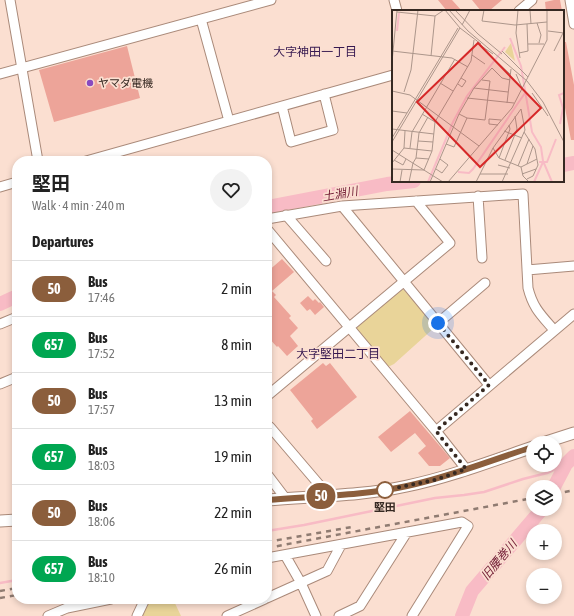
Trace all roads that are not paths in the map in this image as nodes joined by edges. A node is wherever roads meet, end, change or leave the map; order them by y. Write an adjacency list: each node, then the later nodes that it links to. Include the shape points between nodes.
1 (10, 0): 10 (street)
2 (271, 0): 8 (street)
3 (394, 0): 6 (street)
4 (532, 0): 7 (street)
5 (570, 0): 9 (street)
6 (397, 10)
7 (520, 10)
8 (201, 19): 10 (street); 15 (street)
9 (574, 24)
10 (23, 67): 11 (street); 16 (street)
11 (0, 74)
12 (392, 75): 13 (street)
13 (324, 94): 14 (street); 14 (street, via 333,130 291,142)
14 (282, 106): 15 (street)
15 (229, 121): 17 (street)
16 (37, 156)
17 (104, 156)
18 (12, 183): 19 (street)
19 (0, 187)
20 (478, 196): 21 (street); 26 (street); 29 (street, via 523,194)
21 (416, 201): 22 (street); 30 (street, via 450,243)
22 (342, 206): 23 (street); 30 (street)
23 (286, 215): 24 (street); 27 (street)
24 (272, 218)
25 (272, 235): 36 (street)
26 (482, 258)
27 (326, 261)
28 (574, 266): 29 (street)
29 (527, 270): 37 (street, via 530,297 536,310)
30 (403, 282): 34 (street); 36 (street)
31 (485, 283): 34 (street)
32 (574, 314): 37 (street)
33 (12, 319): 35 (street)
34 (438, 323): 40 (street)
35 (0, 324)
36 (350, 327): 41 (street); 43 (street)
37 (554, 330): 40 (street)
38 (12, 379): 39 (street)
39 (0, 384)
40 (489, 385): 43 (street)
41 (272, 392)
42 (272, 429): 49 (street)
43 (436, 431): 47 (street)
44 (573, 432): 45 (main road)
45 (562, 436)
46 (526, 449): 47 (main road)
47 (466, 469): 49 (main road, via 435,480 406,486)
48 (272, 480): 50 (street)
49 (328, 495): 50 (main road)
50 (286, 498): 51 (main road)
51 (272, 499)
52 (12, 521): 53 (main road)
53 (0, 522)
54 (407, 532): 55 (street); 68 (street, via 360,606); 69 (street, via 462,522 468,526)
55 (341, 545): 56 (street); 58 (street, via 327,571)
56 (285, 555): 57 (street); 58 (street)
57 (272, 557)
58 (301, 582): 59 (street); 67 (street)
59 (272, 595)
60 (95, 604): 63 (street)
61 (143, 604): 65 (street)
62 (253, 604): 66 (street)
63 (69, 612): 64 (street)
64 (48, 616)
65 (137, 616)
66 (227, 616)
67 (316, 616)
68 (339, 616)
69 (412, 616)

